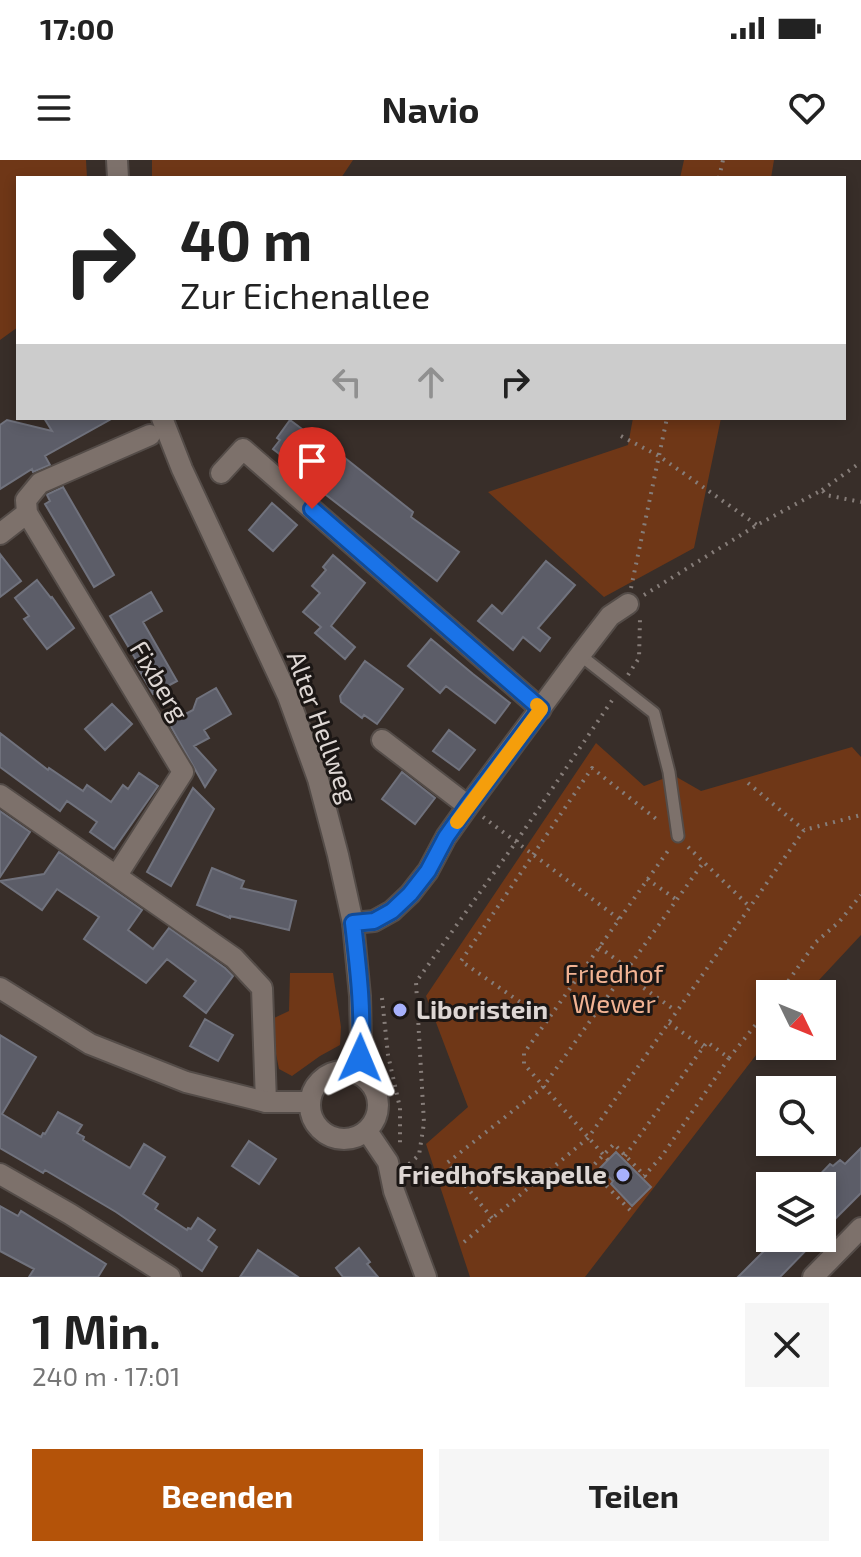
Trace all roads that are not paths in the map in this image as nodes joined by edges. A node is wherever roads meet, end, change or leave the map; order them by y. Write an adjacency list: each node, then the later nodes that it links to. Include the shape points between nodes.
1 (156, 426): 3 (street, via 40,483 26,500); 13 (street, Alter Hellweg, via 182,469 288,696 318,779)
2 (221, 473): 7 (street, via 243,449)
3 (27, 513): 4 (street); 12 (street, Fixberg, via 183,772)
4 (0, 534)
5 (635, 600): 6 (street, via 610,616)
6 (580, 655): 7 (street); 11 (lane, via 654,713)
7 (541, 709): 10 (street)
8 (382, 740): 10 (street)
9 (0, 795): 12 (street)
10 (468, 806): 13 (street, via 410,894 374,921)
11 (678, 836)
12 (117, 875): 16 (street, via 234,958 262,988)
13 (353, 923): 15 (street, Alter Hellweg, via 361,1042)
14 (0, 988): 16 (street, via 90,1044 186,1082)
15 (356, 1073): 17 (street, via 331,1073 320,1079); 18 (street, via 374,1088 378,1099)
16 (266, 1102): 17 (street)
17 (309, 1102): 18 (street, via 317,1128 328,1136 341,1140)
18 (367, 1131): 21 (street, via 388,1162)
19 (0, 1174): 22 (street)
20 (861, 1228): 23 (street)
21 (424, 1276)
22 (170, 1277)
23 (813, 1277)

